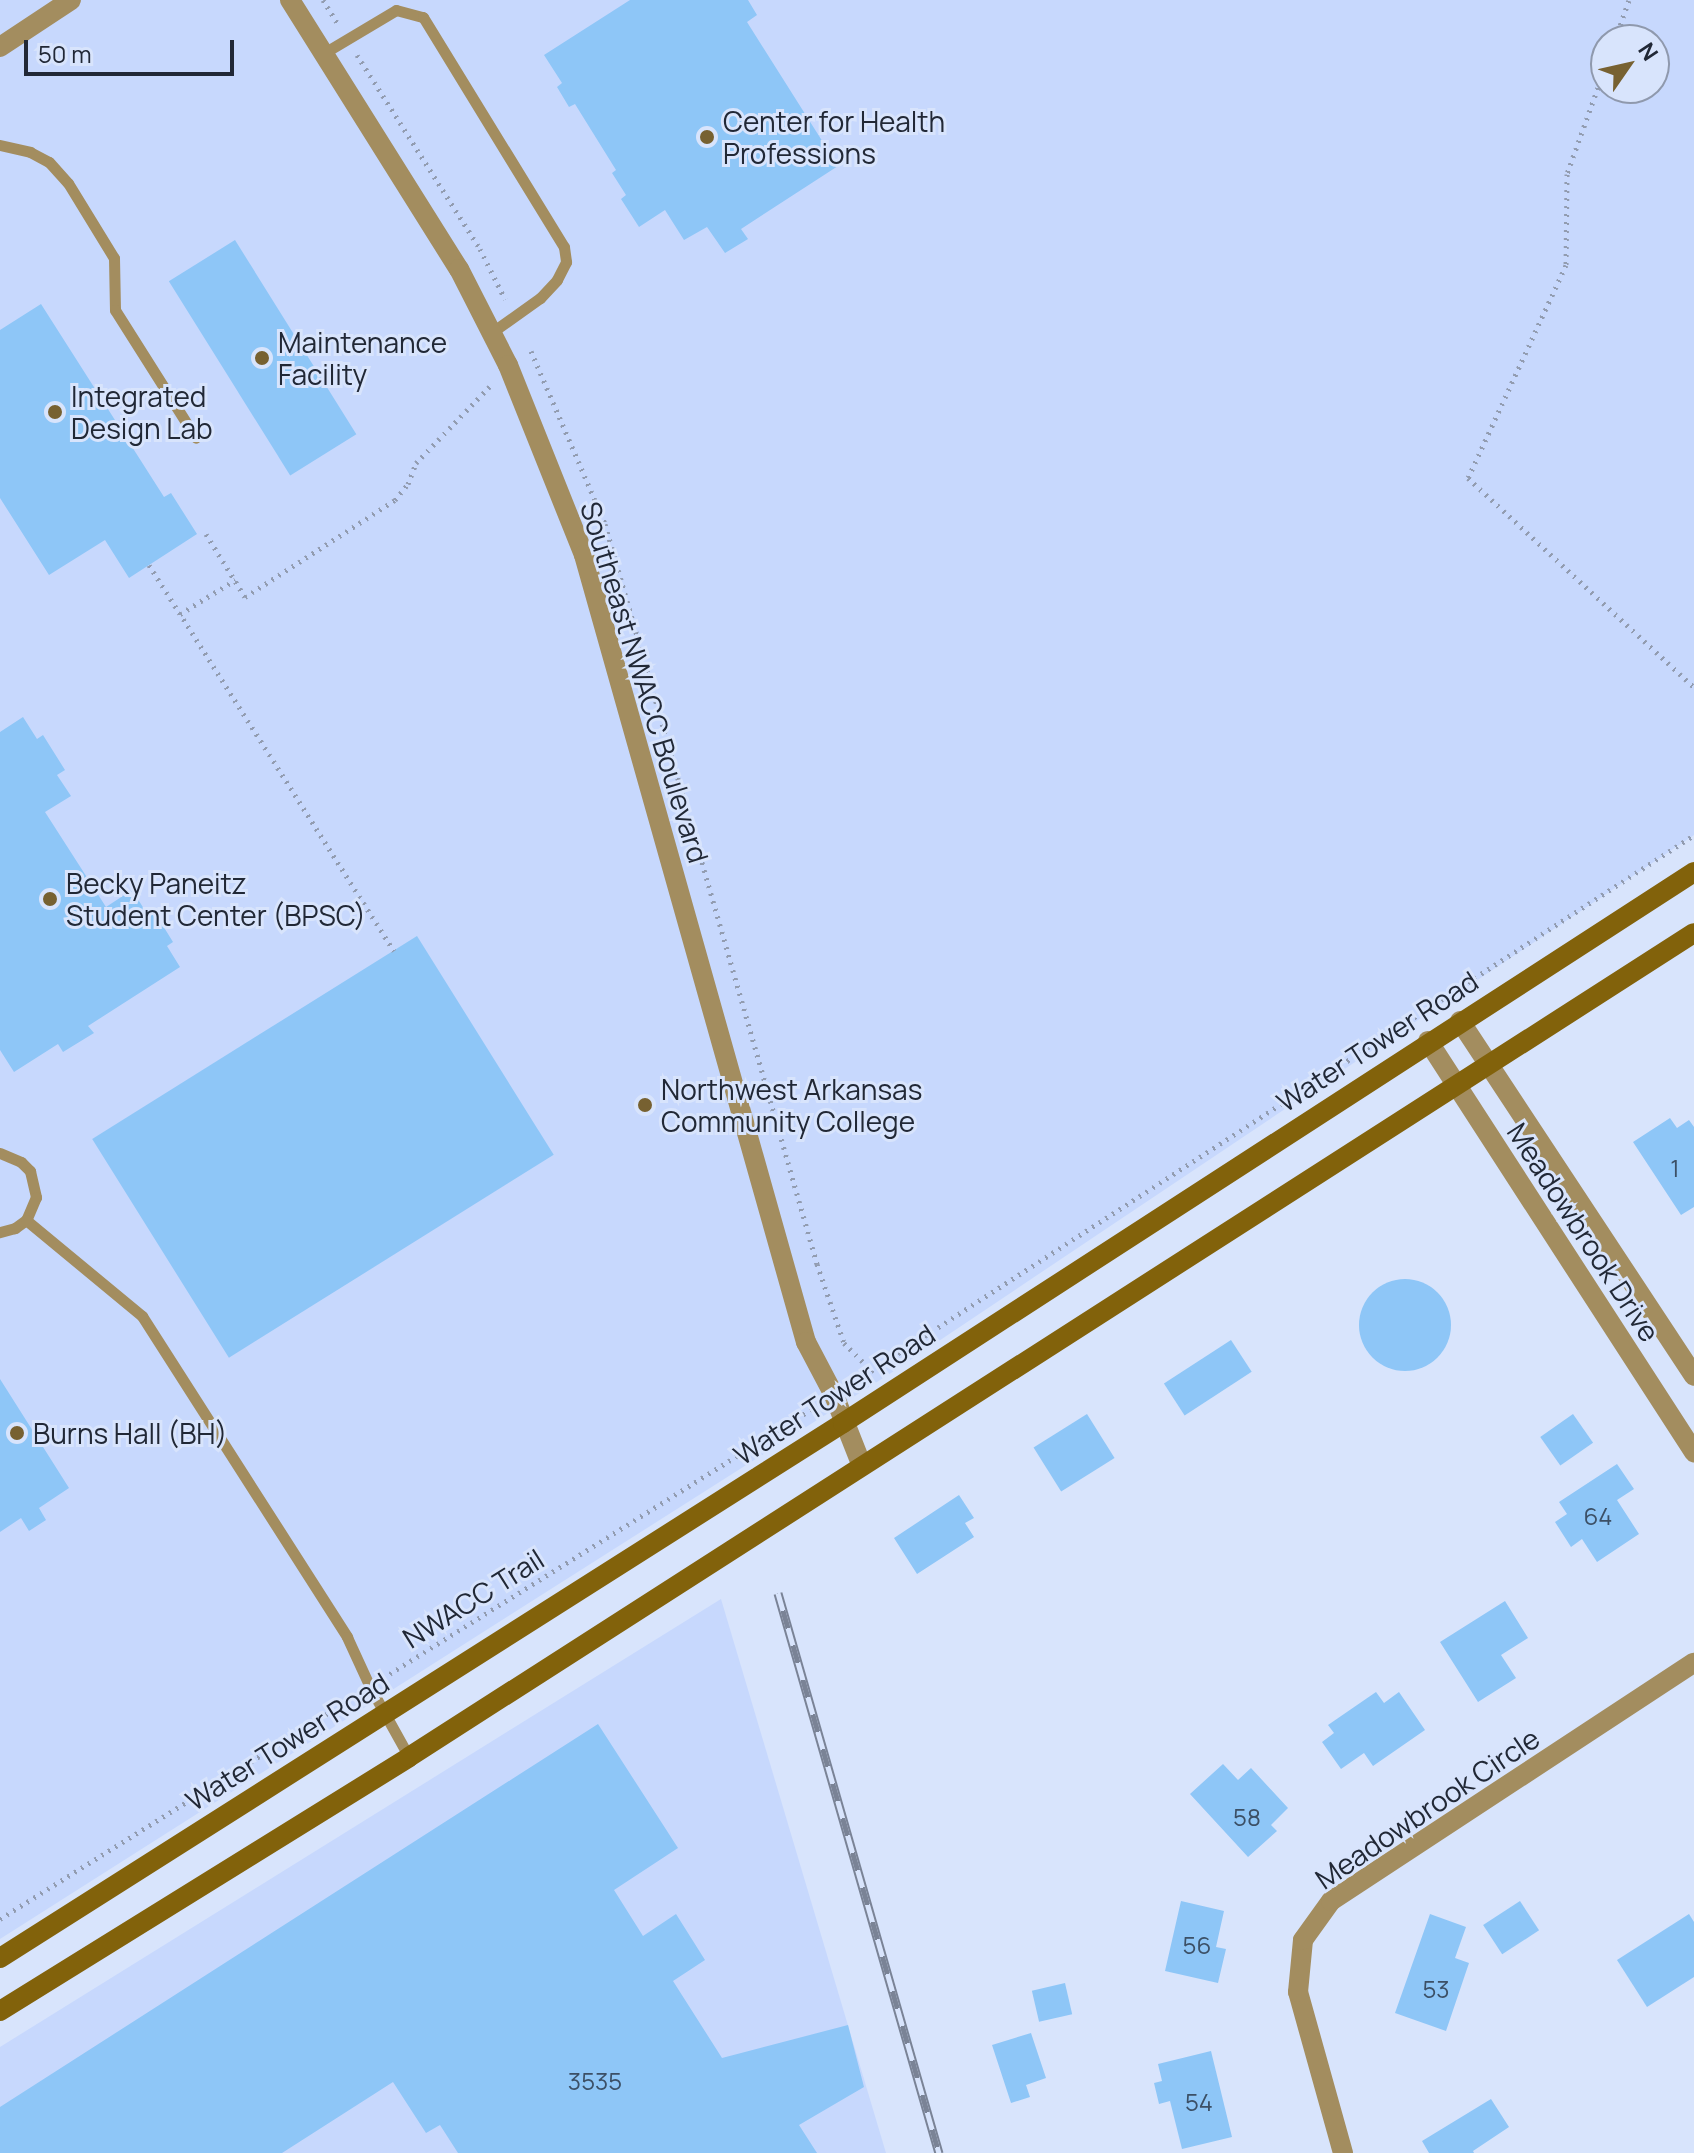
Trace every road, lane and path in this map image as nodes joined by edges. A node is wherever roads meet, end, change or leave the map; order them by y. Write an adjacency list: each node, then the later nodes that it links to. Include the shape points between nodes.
1 (290, 0): 6 (street, Southeast NWACC Boulevard)
2 (1629, 0): 4 (path)
3 (63, 2): 5 (street)
4 (1621, 24)
5 (0, 47)
6 (324, 53): 9 (street, Southeast NWACC Boulevard, via 459,269); 9 (lane, via 396,10 423,17 564,247 566,262 557,280)
7 (1592, 104): 16 (path, via 1567,174 1566,265 1468,478)
8 (0, 145): 11 (lane, via 49,162 68,183 114,258 115,310)
9 (491, 333): 31 (street, Southeast NWACC Boulevard, via 584,555 806,1342)
10 (493, 382): 14 (path, via 416,463 395,500 245,597)
11 (196, 438)
12 (206, 534): 14 (path)
13 (149, 565): 15 (path)
14 (235, 580): 15 (path)
15 (180, 614): 20 (path)
16 (1694, 687)
17 (1694, 835): 29 (path)
18 (1694, 872): 21 (street, Water Tower Road)
19 (1694, 933): 23 (street)
20 (394, 951)
21 (1460, 1021): 22 (street, Water Tower Road); 23 (street, Meadowbrook Drive)
22 (1428, 1041): 24 (street, Meadowbrook Drive); 31 (street, Water Tower Road)
23 (1490, 1065): 24 (street); 28 (street, Meadowbrook Drive)
24 (1456, 1087): 32 (street, Meadowbrook Drive); 33 (street)
25 (0, 1153): 26 (lane, via 21,1162 36,1184)
26 (26, 1220): 27 (lane); 35 (lane, via 142,1316 347,1637)
27 (0, 1232)
28 (1694, 1376)
29 (860, 1379)
30 (806, 1413): 35 (path, NWACC Trail)
31 (843, 1423): 33 (street, Southeast NWACC Boulevard); 36 (street, Water Tower Road)
32 (1694, 1452)
33 (862, 1466): 37 (street)
34 (1694, 1663): 41 (street, Meadowbrook Circle, via 1331,1901 1303,1940 1298,1992)
35 (370, 1687): 36 (lane); 38 (path, NWACC Trail)
36 (384, 1712): 37 (lane); 39 (street, Water Tower Road)
37 (409, 1757): 40 (street)
38 (0, 1919)
39 (0, 1958)
40 (0, 2011)
41 (1343, 2153)

